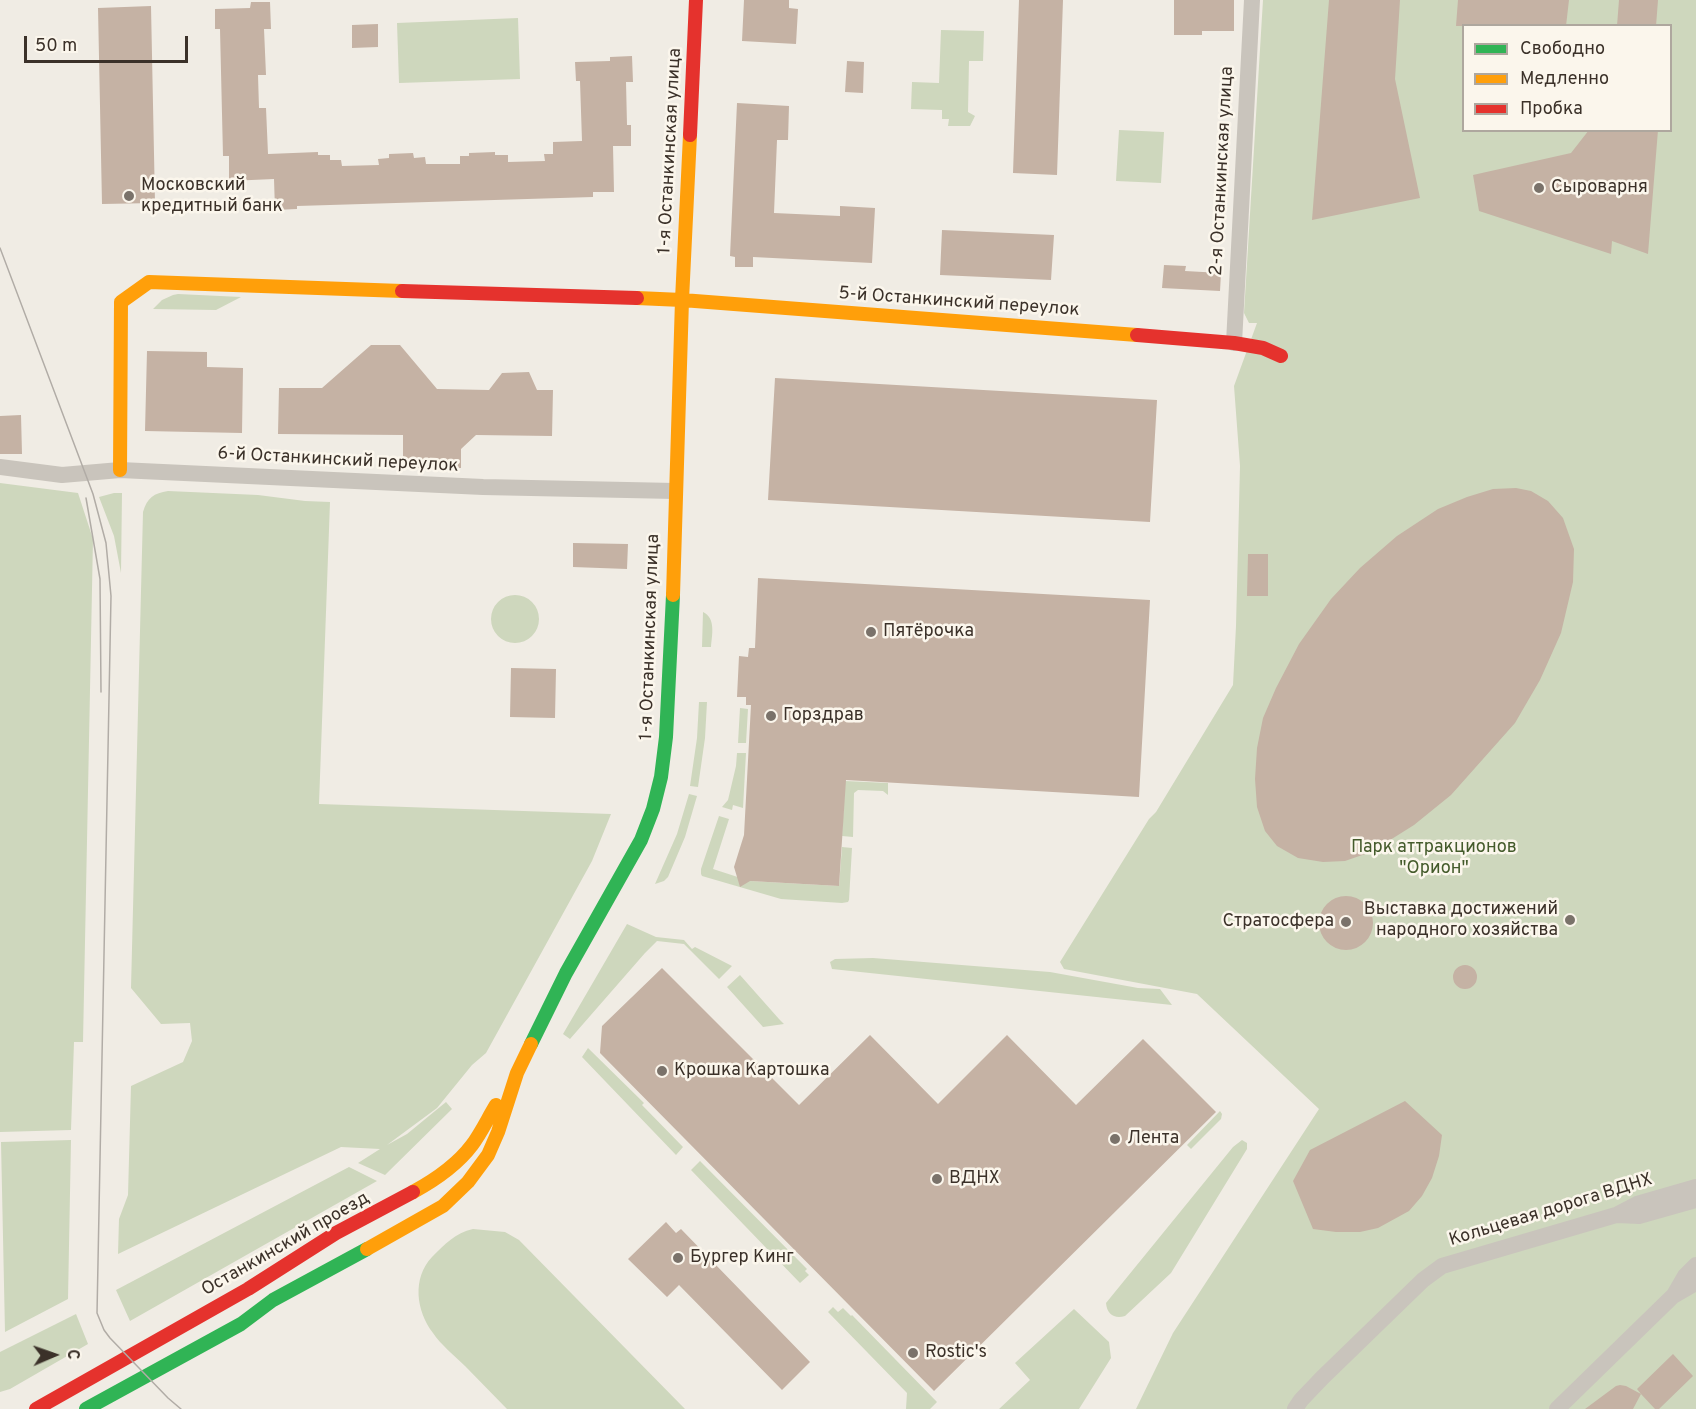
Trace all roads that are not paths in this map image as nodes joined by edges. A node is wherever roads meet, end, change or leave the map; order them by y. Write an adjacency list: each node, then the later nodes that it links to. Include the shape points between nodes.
1 (696, 0): 3 (street, 1-я Останкинская улица)
2 (1252, 0): 4 (street, 2-я Останкинская улица)
3 (682, 300): 4 (street, 5-й Останкинский переулок); 7 (street, 5-й Останкинский переулок, via 149,282 122,302); 8 (street, 1-я Останкинская улица)
4 (1234, 343): 5 (street, 5-й Останкинский переулок)
5 (1281, 356)
6 (0, 467): 7 (street, 6-й Останкинский переулок, via 62,475)
7 (120, 470): 8 (street, 6-й Останкинский переулок)
8 (675, 491): 9 (street, 1-я Останкинская улица, via 662,777 641,840 566,973)
9 (517, 1073): 16 (street, 1-я Останкинская улица, via 488,1155 443,1206); 18 (street, Останкинский проезд, via 474,1143 434,1180)
10 (1696, 1187): 12 (street, Кольцевая дорога ВДНХ, via 1637,1204)
11 (1696, 1200): 12 (street, via 1639,1216)
12 (1616, 1215): 20 (street, Кольцевая дорога ВДНХ, via 1442,1266 1322,1378)
13 (1696, 1264): 15 (street)
14 (1696, 1281): 15 (street)
15 (1673, 1296): 21 (street)
16 (128, 1385): 17 (street); 19 (street)
17 (118, 1406)
18 (36, 1409)
19 (86, 1409)
20 (1295, 1409)
21 (1557, 1409)

